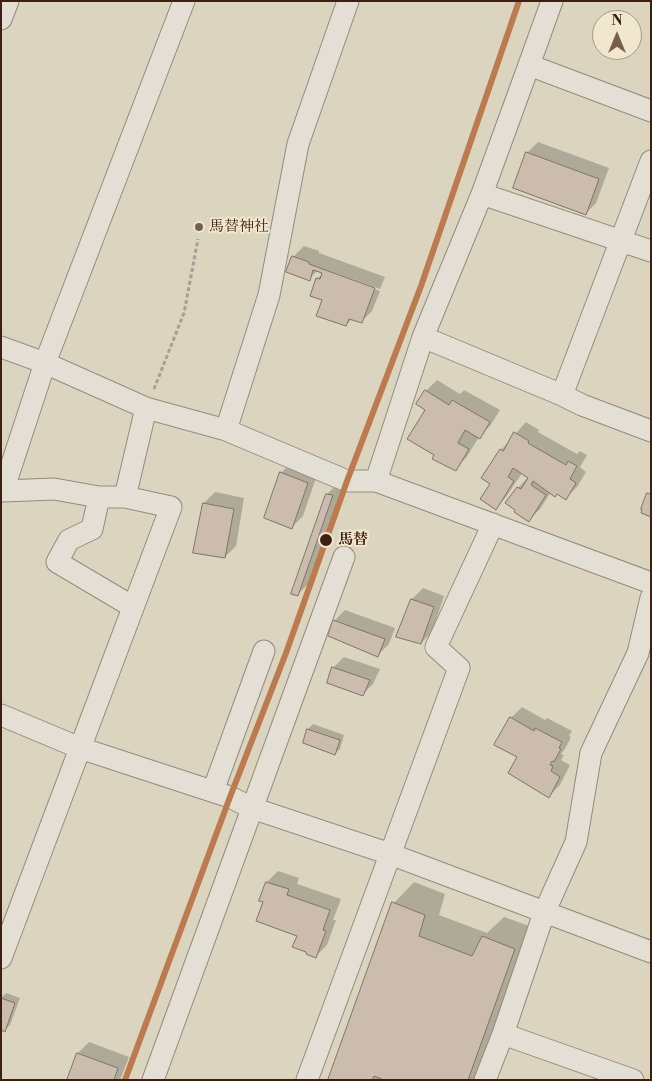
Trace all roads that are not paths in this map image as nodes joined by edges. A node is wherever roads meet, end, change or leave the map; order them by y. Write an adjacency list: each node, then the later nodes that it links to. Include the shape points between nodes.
1 (8, 1): 5 (street)
2 (184, 1): 14 (street)
3 (348, 1): 17 (street, via 298,144 269,295)
4 (552, 1): 6 (street)
5 (1, 19)
6 (529, 64): 7 (street); 9 (street)
7 (651, 111)
8 (651, 161): 10 (street)
9 (482, 194): 10 (street); 12 (street)
10 (620, 240): 11 (street); 15 (street)
11 (651, 251)
12 (423, 337): 15 (street); 19 (street)
13 (1, 347): 14 (street)
14 (45, 363): 16 (street); 20 (street, via 3,490 54,489)
15 (562, 395): 18 (street)
16 (146, 408): 17 (street); 21 (street)
17 (226, 430): 19 (street, via 347,481)
18 (651, 431)
19 (376, 482): 22 (street)
20 (99, 497): 21 (street); 26 (street, via 92,529 69,540 57,562)
21 (125, 497): 26 (street, via 171,507)
22 (493, 524): 24 (street); 33 (street, via 436,648 459,668)
23 (344, 558): 32 (street)
24 (651, 583)
25 (651, 598): 28 (street)
26 (133, 607): 30 (street)
27 (264, 651): 31 (street)
28 (644, 655): 34 (street, via 591,753 576,842)
29 (1, 715): 30 (street)
30 (80, 748): 31 (street); 36 (street)
31 (213, 791): 32 (street)
32 (252, 808): 33 (street); 38 (street)
33 (390, 854): 34 (street); 39 (street)
34 (544, 913): 35 (street); 37 (street)
35 (651, 952)
36 (1, 958)
37 (503, 1034): 40 (street); 41 (street)
38 (153, 1080)
39 (307, 1080)
40 (484, 1080)
41 (634, 1080)

